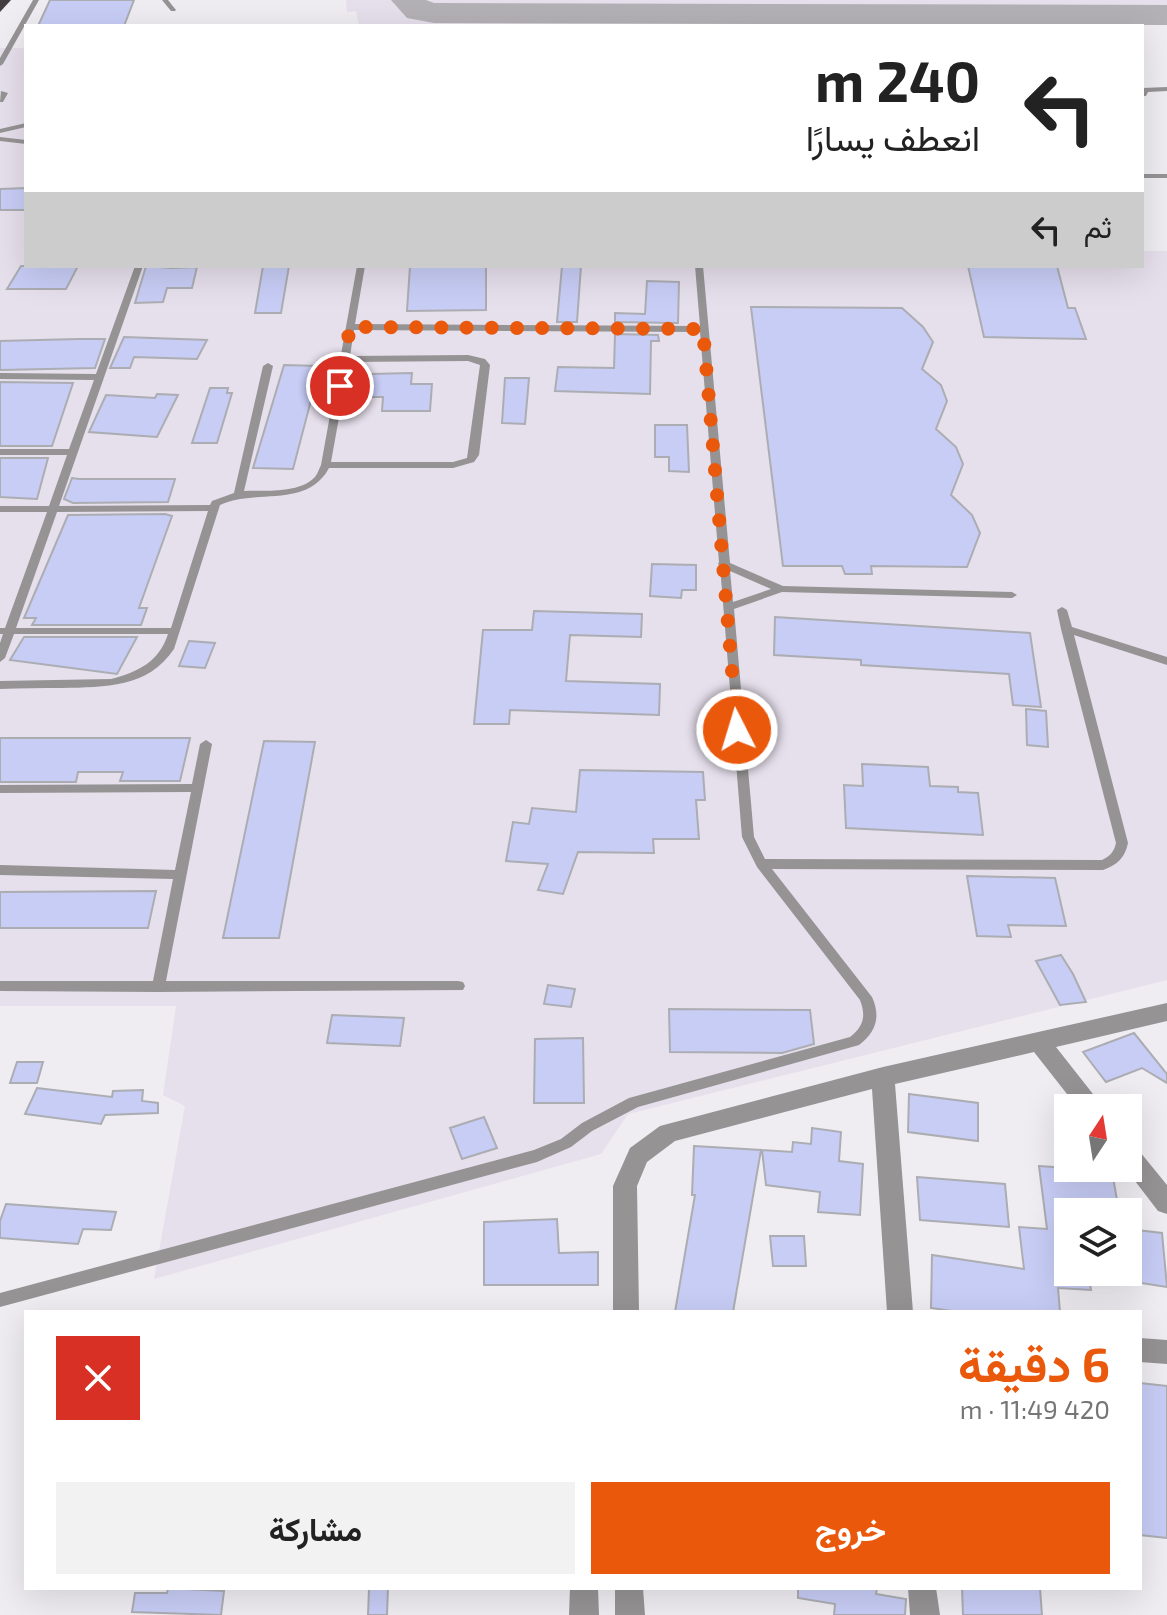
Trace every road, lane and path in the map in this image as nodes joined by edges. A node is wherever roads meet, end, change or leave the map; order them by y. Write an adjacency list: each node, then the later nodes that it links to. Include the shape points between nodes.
1 (5, 0): 4 (highway)
2 (36, 0): 6 (lane)
3 (165, 0): 5 (lane)
4 (0, 8)
5 (173, 10)
6 (0, 64)
7 (1167, 89): 8 (lane)
8 (1144, 93)
9 (24, 125): 10 (lane)
10 (0, 131)
11 (0, 139): 12 (lane)
12 (24, 142)
13 (1144, 176): 14 (lane)
14 (1167, 176)
15 (138, 268): 23 (lane)
16 (361, 268): 18 (lane)
17 (699, 268): 19 (lane)
18 (350, 327): 19 (lane); 20 (lane)
19 (703, 329): 31 (lane)
20 (344, 359): 26 (lane); 26 (lane, via 482,361 474,455 453,465)
21 (268, 366): 27 (lane)
22 (0, 376): 23 (lane)
23 (99, 377): 25 (lane)
24 (0, 452): 25 (lane)
25 (72, 452): 30 (lane)
26 (326, 465): 27 (lane, via 307,487)
27 (239, 493): 28 (lane)
28 (212, 508): 30 (lane); 38 (lane)
29 (0, 509): 30 (lane)
30 (52, 509): 37 (lane)
31 (723, 564): 32 (lane); 34 (lane)
32 (781, 589): 33 (lane); 34 (lane)
33 (1012, 595)
34 (727, 608): 45 (lane, via 745,822)
35 (1062, 610): 36 (lane)
36 (1066, 629): 40 (lane); 45 (lane, via 1122,843 1114,860 1103,865)
37 (5, 631): 38 (lane); 39 (lane)
38 (175, 631): 41 (lane, via 161,660 130,678)
39 (0, 658)
40 (1167, 661)
41 (0, 685)
42 (206, 744): 43 (lane)
43 (197, 788): 44 (lane); 47 (lane)
44 (0, 789)
45 (761, 864): 57 (lane, via 871,1008 871,1022 854,1041 634,1102 537,1156)
46 (0, 870): 47 (lane)
47 (180, 875): 50 (lane)
48 (0, 986): 50 (lane)
49 (458, 986): 50 (lane)
50 (158, 987)
51 (1167, 1012): 52 (street)
52 (1040, 1043): 53 (street); 54 (street)
53 (883, 1077): 58 (street, via 668,1133 638,1155 625,1186); 59 (street)
54 (1081, 1094)
55 (1142, 1172): 56 (street)
56 (1167, 1203)
57 (0, 1300)
58 (626, 1310)
59 (900, 1310)
60 (1142, 1350): 61 (street)
61 (1167, 1352)
62 (584, 1590): 65 (street)
63 (629, 1590): 66 (street)
64 (922, 1590): 67 (street)
65 (584, 1615)
66 (630, 1615)
67 (925, 1615)

